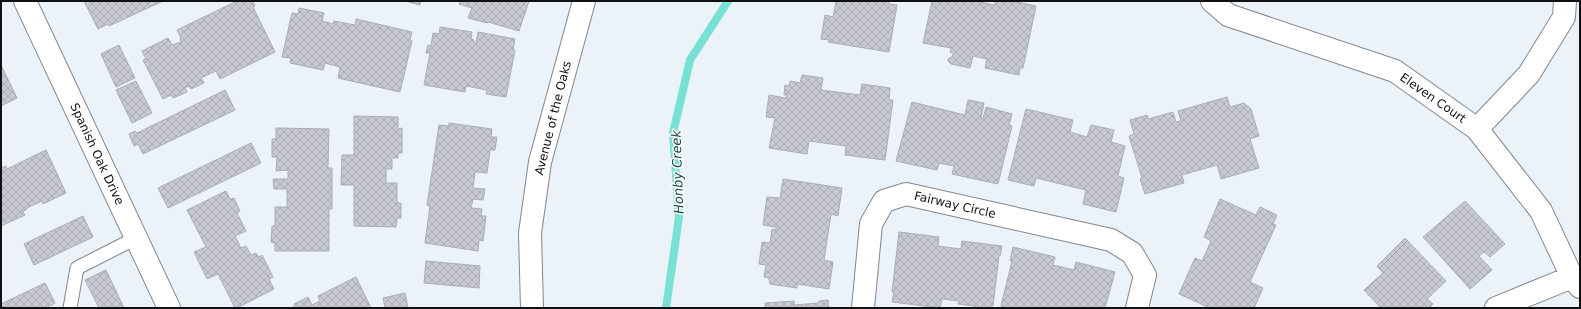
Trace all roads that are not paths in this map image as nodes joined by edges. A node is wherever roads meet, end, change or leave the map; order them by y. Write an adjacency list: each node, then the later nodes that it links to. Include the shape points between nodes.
1 (25, 1): 6 (street, Spanish Oak Drive)
2 (584, 1): 10 (street, Avenue of the Oaks, via 540,162 530,233)
3 (1212, 1): 5 (street, Eleven Court, via 1228,15 1395,71)
4 (1565, 1): 5 (street, via 1564,17 1529,74)
5 (1477, 129): 7 (street, Eleven Court, via 1541,211)
6 (136, 238): 8 (lane, via 77,268); 9 (street, Spanish Oak Drive)
7 (1576, 282): 13 (street)
8 (70, 308)
9 (169, 308)
10 (532, 308)
11 (863, 308): 12 (street, Fairway Circle, via 871,224 884,201 906,194 1110,240 1132,253 1145,275)
12 (1137, 308)
13 (1496, 308)

